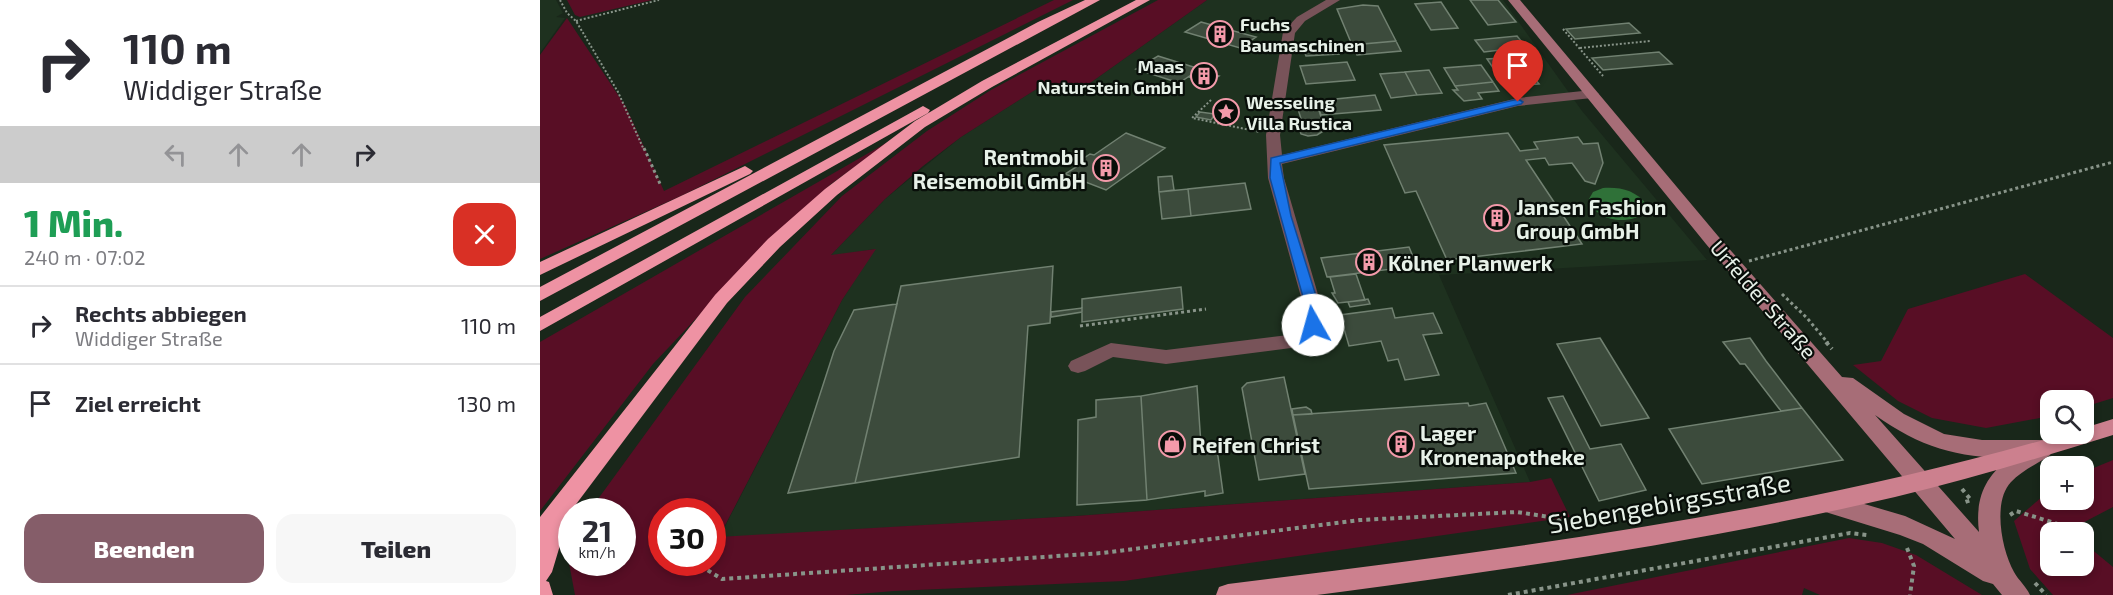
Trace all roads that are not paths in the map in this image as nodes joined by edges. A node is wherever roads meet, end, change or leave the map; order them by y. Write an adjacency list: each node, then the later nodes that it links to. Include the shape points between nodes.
1 (1094, 0): 6 (highway)
2 (1132, 0): 11 (highway, via 1000,68)
3 (1144, 0): 17 (highway, via 920,124 831,192 774,243 721,299)
4 (1334, 0): 8 (street, via 1301,19 1289,32 1273,135)
5 (1514, 0): 7 (main road, Urfelder Straße)
6 (1042, 25): 9 (highway, via 947,68 693,198); 10 (highway)
7 (1592, 94): 8 (street, via 1518,102); 12 (main road, Urfelder Straße)
8 (1275, 161): 13 (street, via 1285,216 1315,315 1306,335 1291,341 1166,357 1111,350)
9 (540, 269)
10 (540, 295)
11 (540, 325)
12 (1828, 360): 15 (main road, via 1906,426 1931,438 1972,448); 16 (main road, Urfelder Straße)
13 (1078, 366)
14 (2113, 427): 15 (main road, Siebengebirgsstraße)
15 (2042, 449): 16 (main road, Siebengebirgsstraße); 22 (main road, via 2003,476 1989,503 1993,546)
16 (1921, 482): 18 (main road, Siebengebirgsstraße); 22 (main road, Urfelder Straße)
17 (569, 498)
18 (1827, 503): 22 (main road, via 1931,537); 25 (main road, Siebengebirgsstraße, via 1593,546)
19 (558, 513): 20 (highway); 21 (highway)
20 (540, 535)
21 (540, 572)
22 (2017, 584)
23 (540, 590): 24 (highway)
24 (541, 595)
25 (1228, 595)

